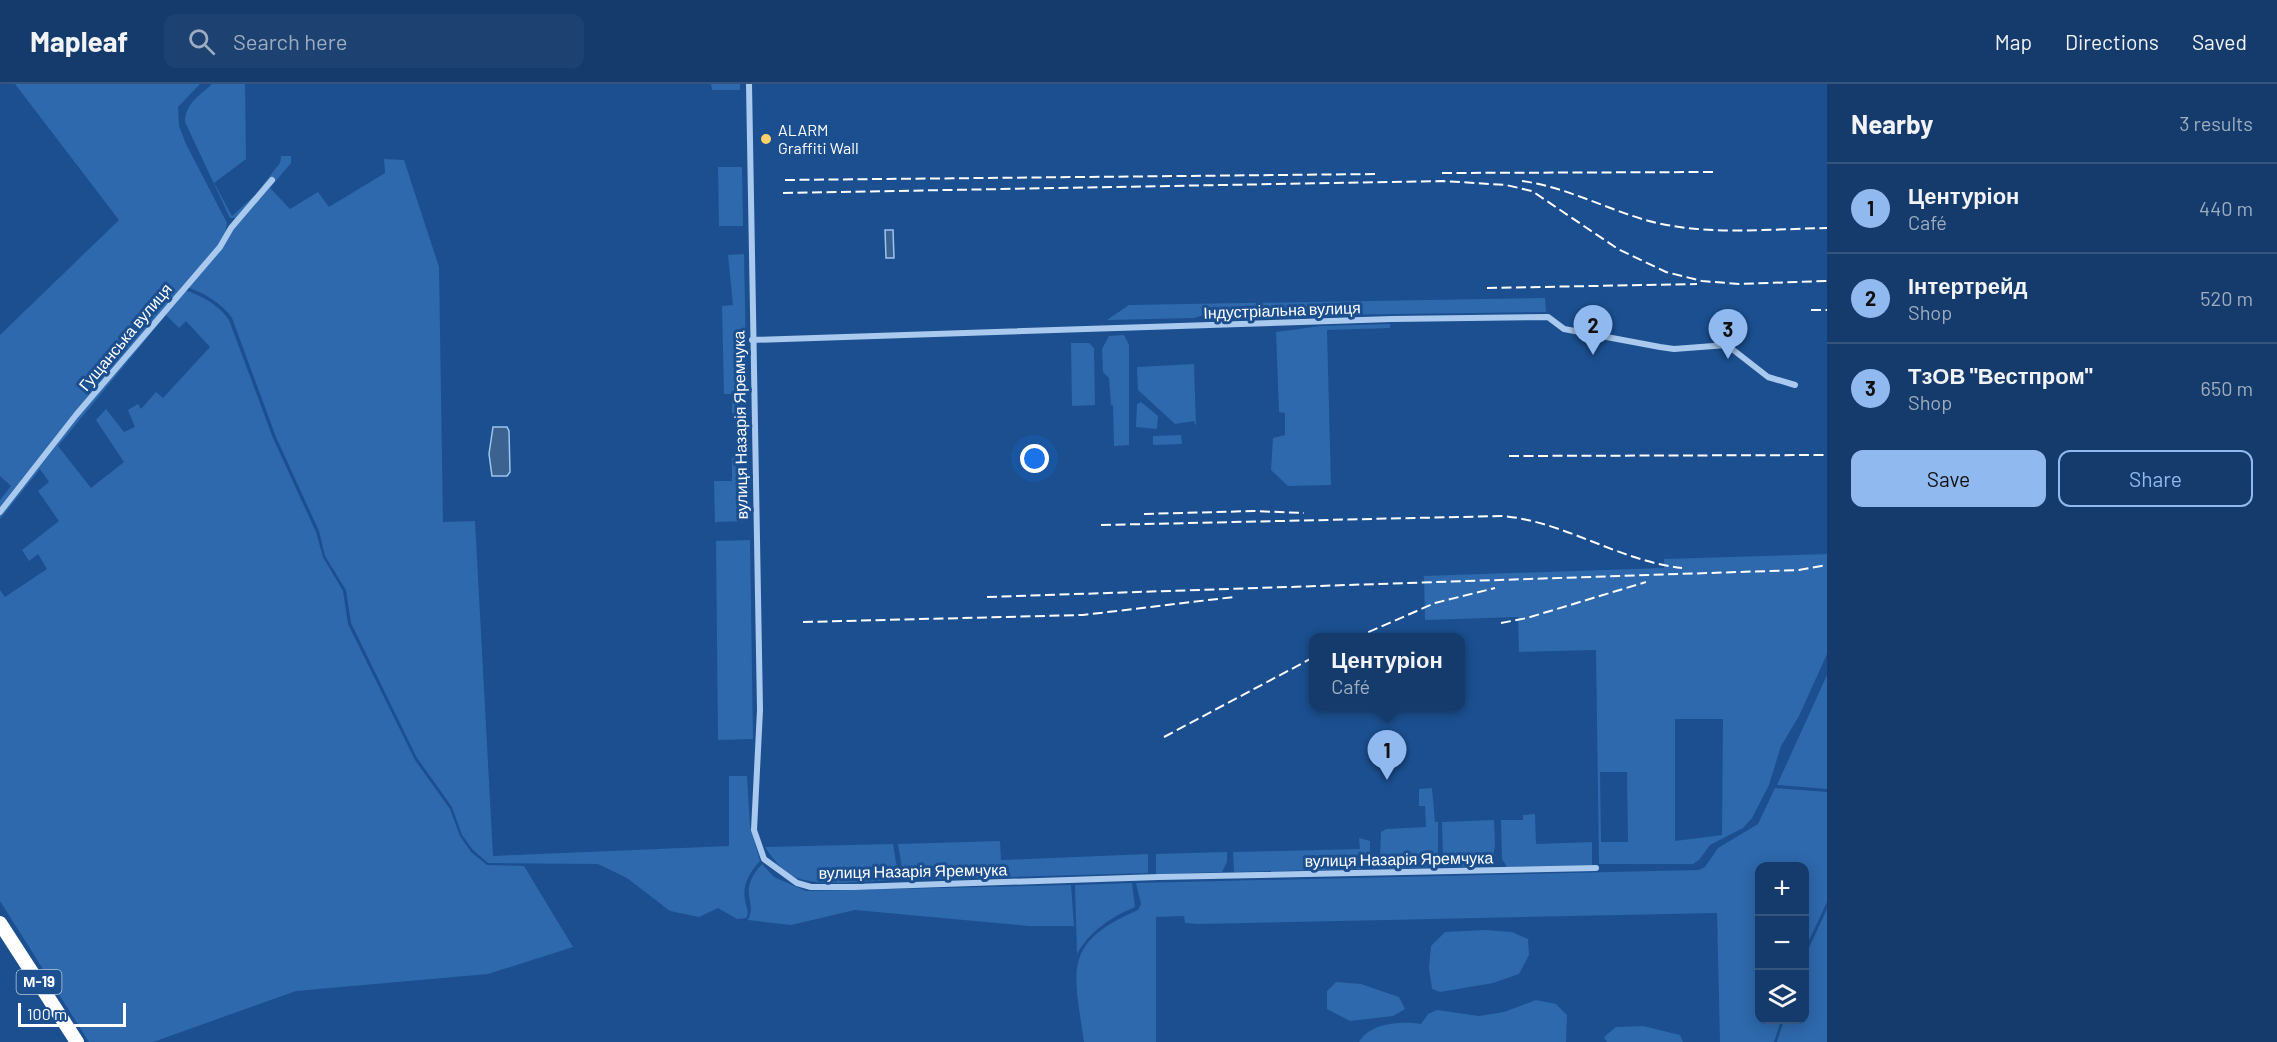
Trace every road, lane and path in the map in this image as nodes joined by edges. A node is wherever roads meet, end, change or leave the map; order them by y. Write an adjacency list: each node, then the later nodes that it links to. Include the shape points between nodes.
1 (749, 84): 3 (street, вулиця Назарія Яремчука)
2 (272, 180): 5 (street, Гущанська вулиця)
3 (752, 340): 4 (street, Індустріальна вулиця, via 1548,317 1564,329 1674,349 1727,345 1768,377); 6 (street, вулиця Назарія Яремчука, via 760,710 754,830 764,859 797,883 854,887)
4 (1795, 385)
5 (0, 512)
6 (1596, 868)
7 (0, 922): 8 (highway, М-19)
8 (77, 1042)

